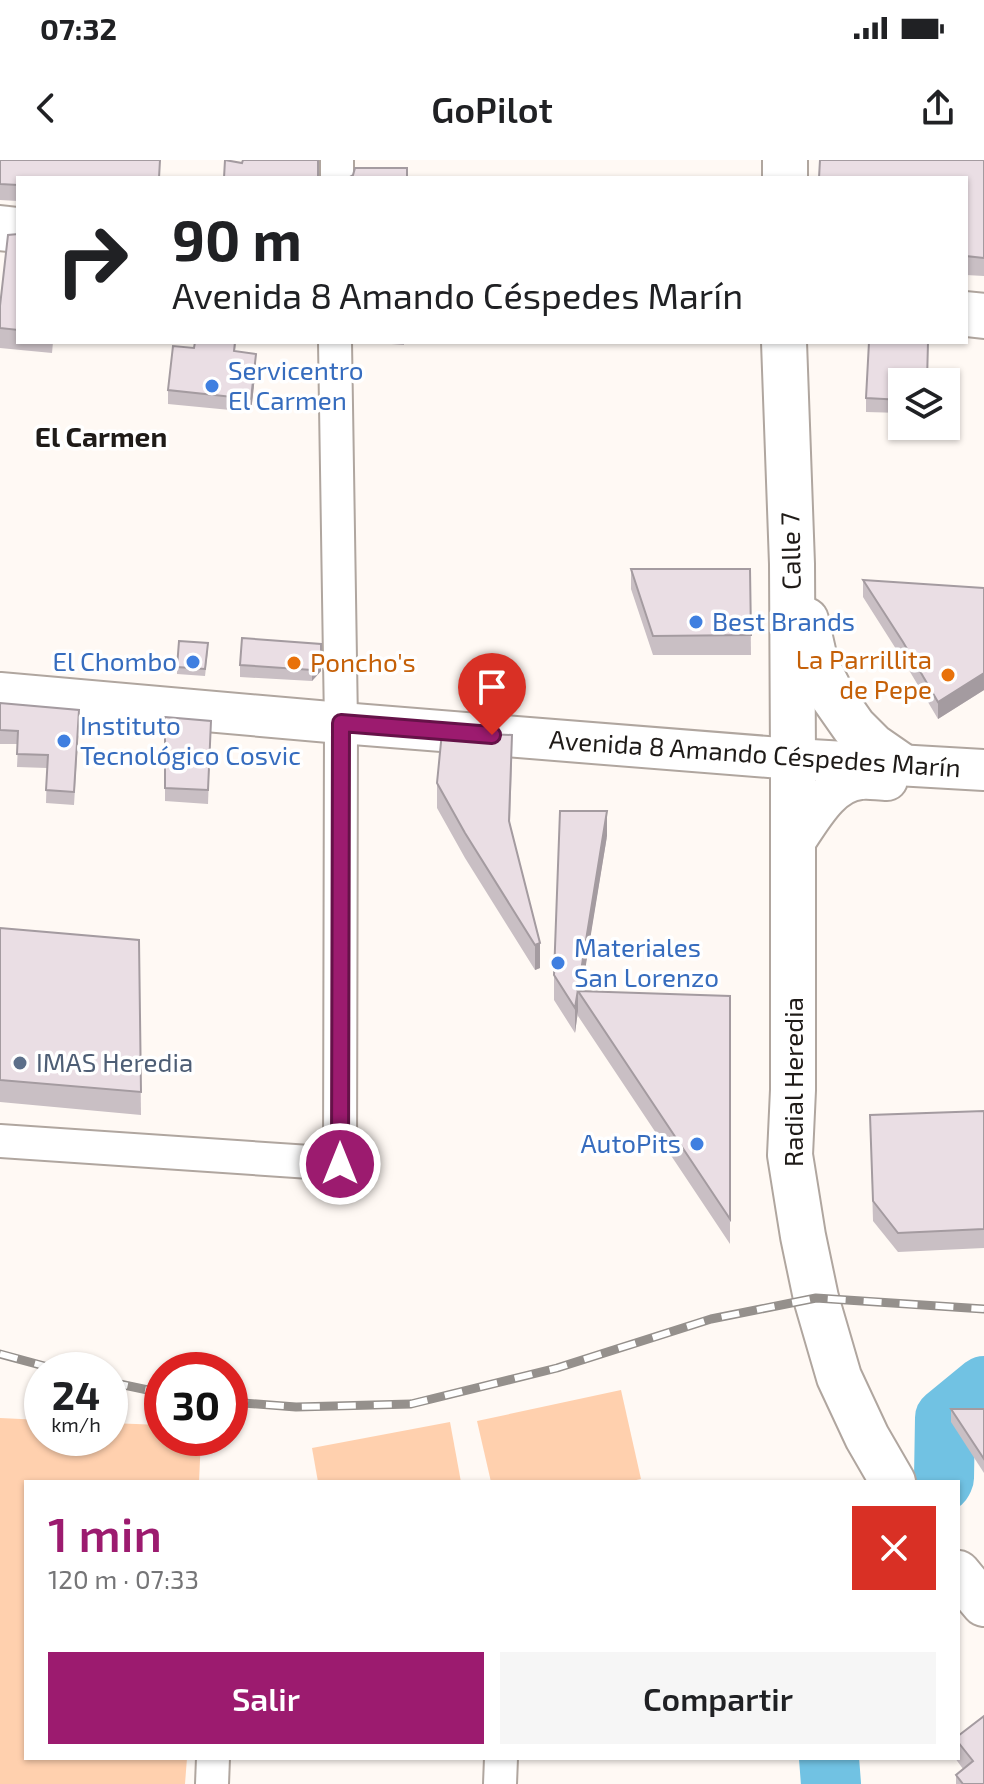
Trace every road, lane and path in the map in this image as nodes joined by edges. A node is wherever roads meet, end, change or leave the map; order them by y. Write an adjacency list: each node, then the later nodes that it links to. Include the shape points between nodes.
1 (335, 344): 5 (street)
2 (784, 344): 3 (main road, Calle 7)
3 (792, 564): 6 (main road, Calle 7); 7 (main road, via 816,664 833,697 854,727)
4 (0, 693): 5 (street, Avenida 8 Amando Céspedes Marín)
5 (341, 723): 6 (street, Avenida 8 Amando Céspedes Marín); 11 (street, via 340,1164)
6 (793, 759): 7 (street, Avenida 8 Amando Céspedes Marín); 10 (main road, Radial Heredia)
7 (899, 764): 8 (street, Avenida 8 Amando Céspedes Marín)
8 (984, 770)
9 (984, 787): 10 (street, Avenida 8 Amando Céspedes Marín, via 859,778 825,799)
10 (793, 844): 12 (main road, Radial Heredia, via 790,1155 816,1298 839,1377)
11 (0, 1141)
12 (892, 1480)
13 (960, 1575): 14 (main road)
14 (984, 1604)
15 (213, 1760): 17 (street)
16 (501, 1760): 18 (street)
17 (212, 1784)
18 (500, 1784)

